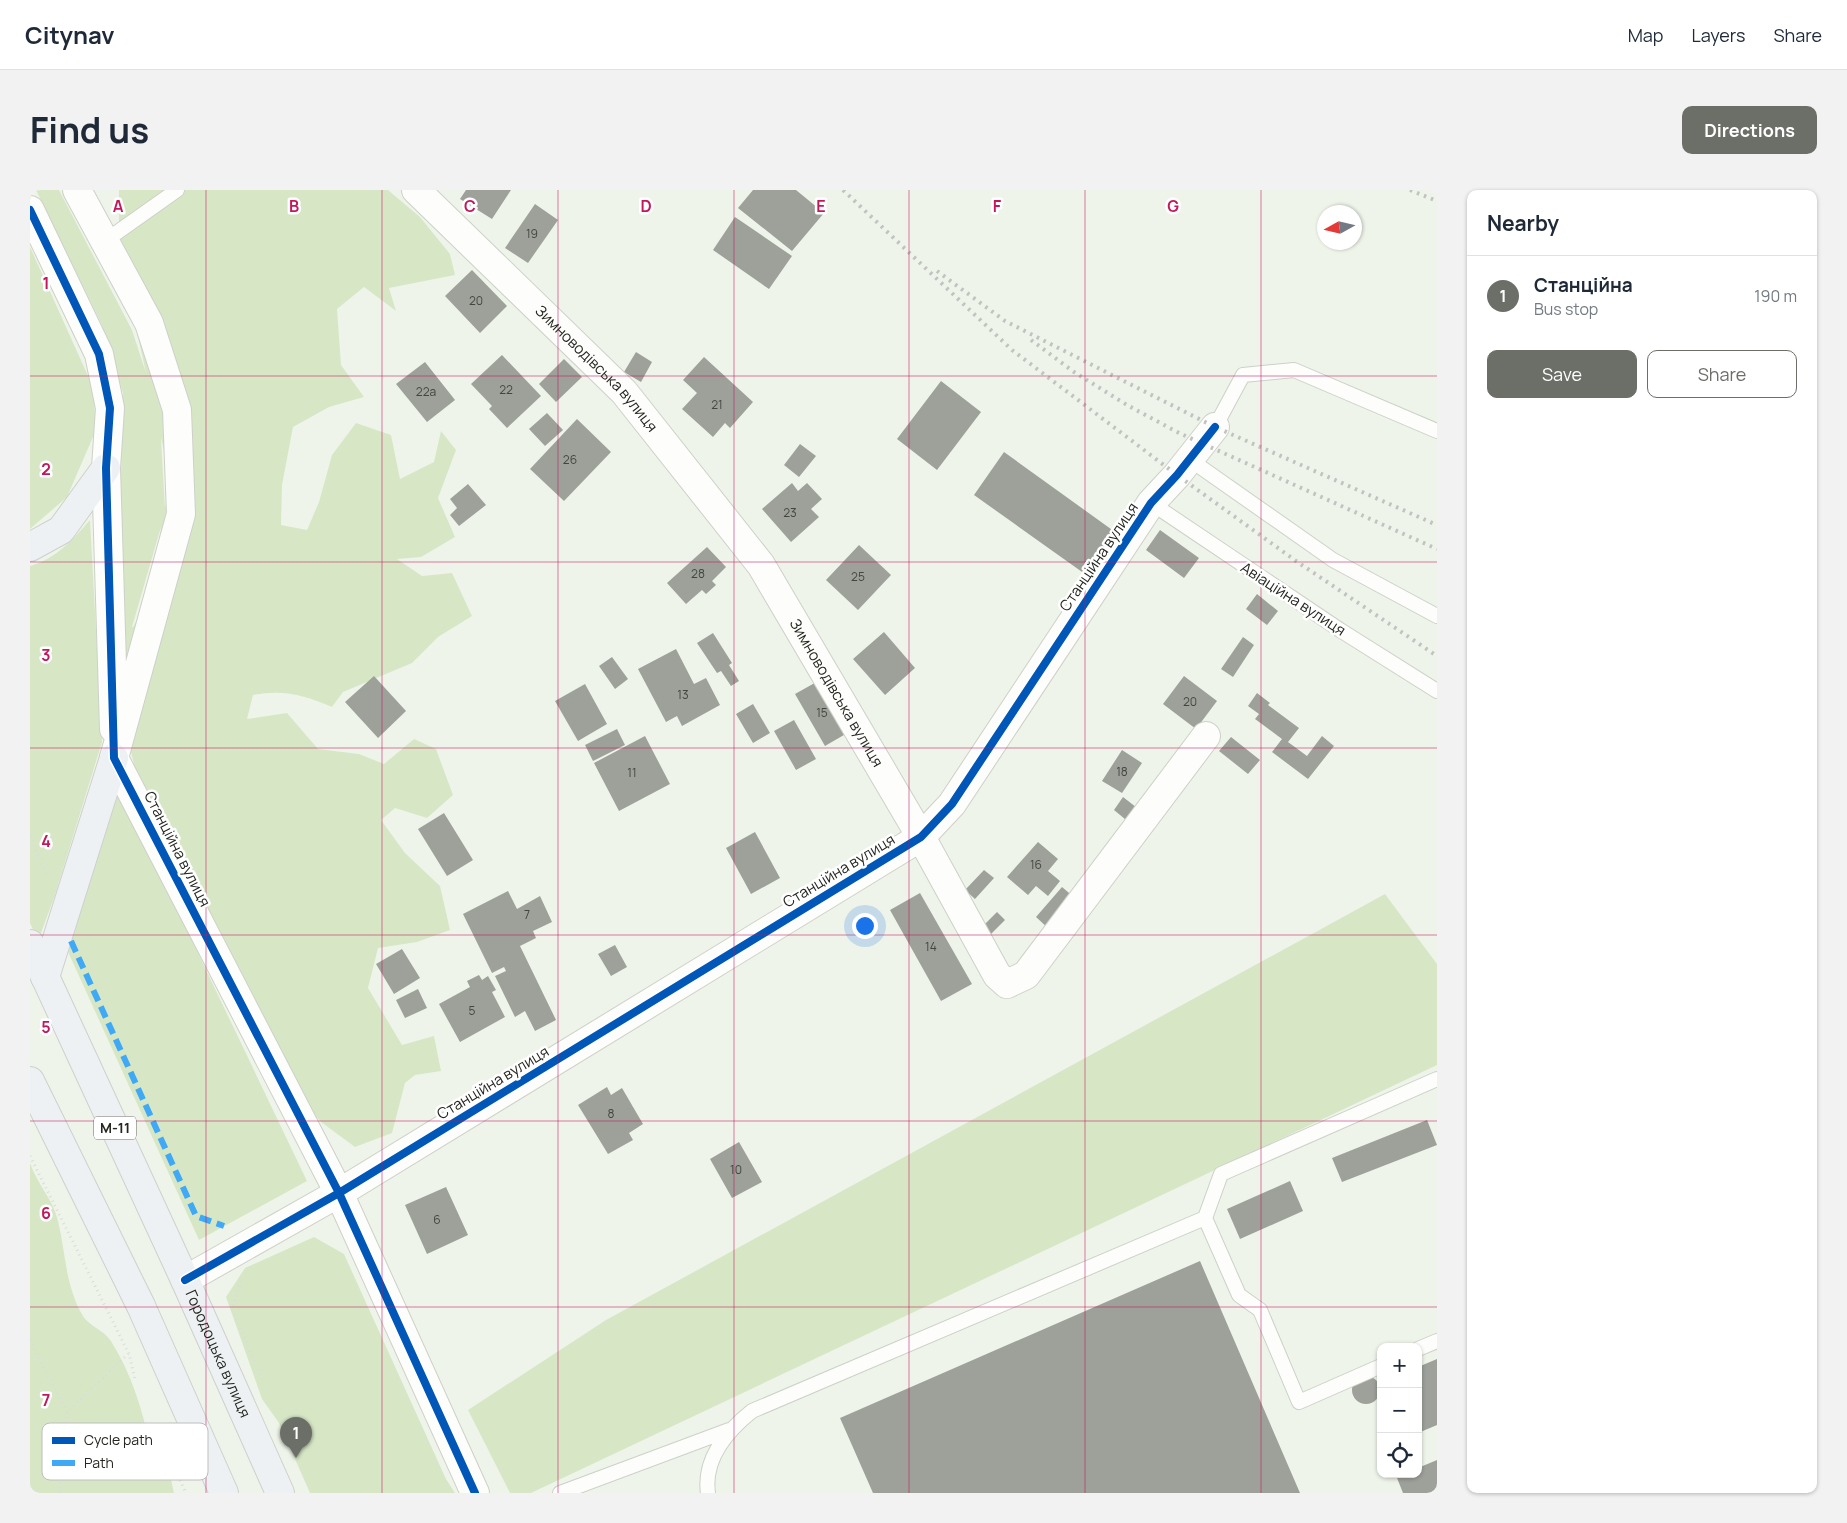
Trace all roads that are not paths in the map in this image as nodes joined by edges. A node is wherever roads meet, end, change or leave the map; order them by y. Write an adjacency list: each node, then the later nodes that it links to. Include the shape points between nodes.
1 (77, 190): 5 (street)
2 (177, 190): 5 (lane)
3 (416, 190): 16 (street, Зимноводівська вулиця, via 624,392 761,565)
4 (30, 210): 9 (street, via 99,354 110,408)
5 (104, 241): 15 (street, via 149,323 177,410 182,514)
6 (1215, 426): 7 (lane, via 1243,375 1294,370); 8 (street, Станційна вулиця)
7 (1437, 431)
8 (1189, 459): 10 (street, Станційна вулиця); 12 (lane, via 1333,560)
9 (106, 468): 11 (main road, via 61,530); 15 (street)
10 (1151, 503): 13 (lane, Авіаційна вулиця); 16 (street, Станційна вулиця, via 952,804)
11 (30, 547)
12 (1437, 616)
13 (1437, 691)
14 (1206, 736): 16 (street, Зимноводівська вулиця, via 1026,975 1007,984 997,975)
15 (114, 758): 18 (main road); 21 (street, Станційна вулиця)
16 (921, 837): 21 (street, Станційна вулиця)
17 (30, 944): 18 (main road, Городоцька вулиця / М-11)
18 (45, 977): 23 (main road, Городоцька вулиця / М-11)
19 (1437, 1079): 22 (lane, via 1221,1174)
20 (30, 1081): 27 (main road, via 141,1306)
21 (339, 1193): 23 (street, Станційна вулиця); 32 (street, Станційна вулиця)
22 (1205, 1218): 26 (lane, via 1239,1295 1260,1310 1299,1402); 28 (lane, via 820,1380 752,1411)
23 (185, 1280): 31 (main road, Городоцька вулиця / М-11)
24 (1437, 1341): 25 (lane)
25 (1422, 1348)
26 (1377, 1368)
27 (193, 1423)
28 (729, 1430): 33 (lane); 34 (lane, via 713,1455)
29 (208, 1457): 30 (main road)
30 (224, 1493)
31 (280, 1493)
32 (475, 1493)
33 (560, 1493)
34 (708, 1493)

